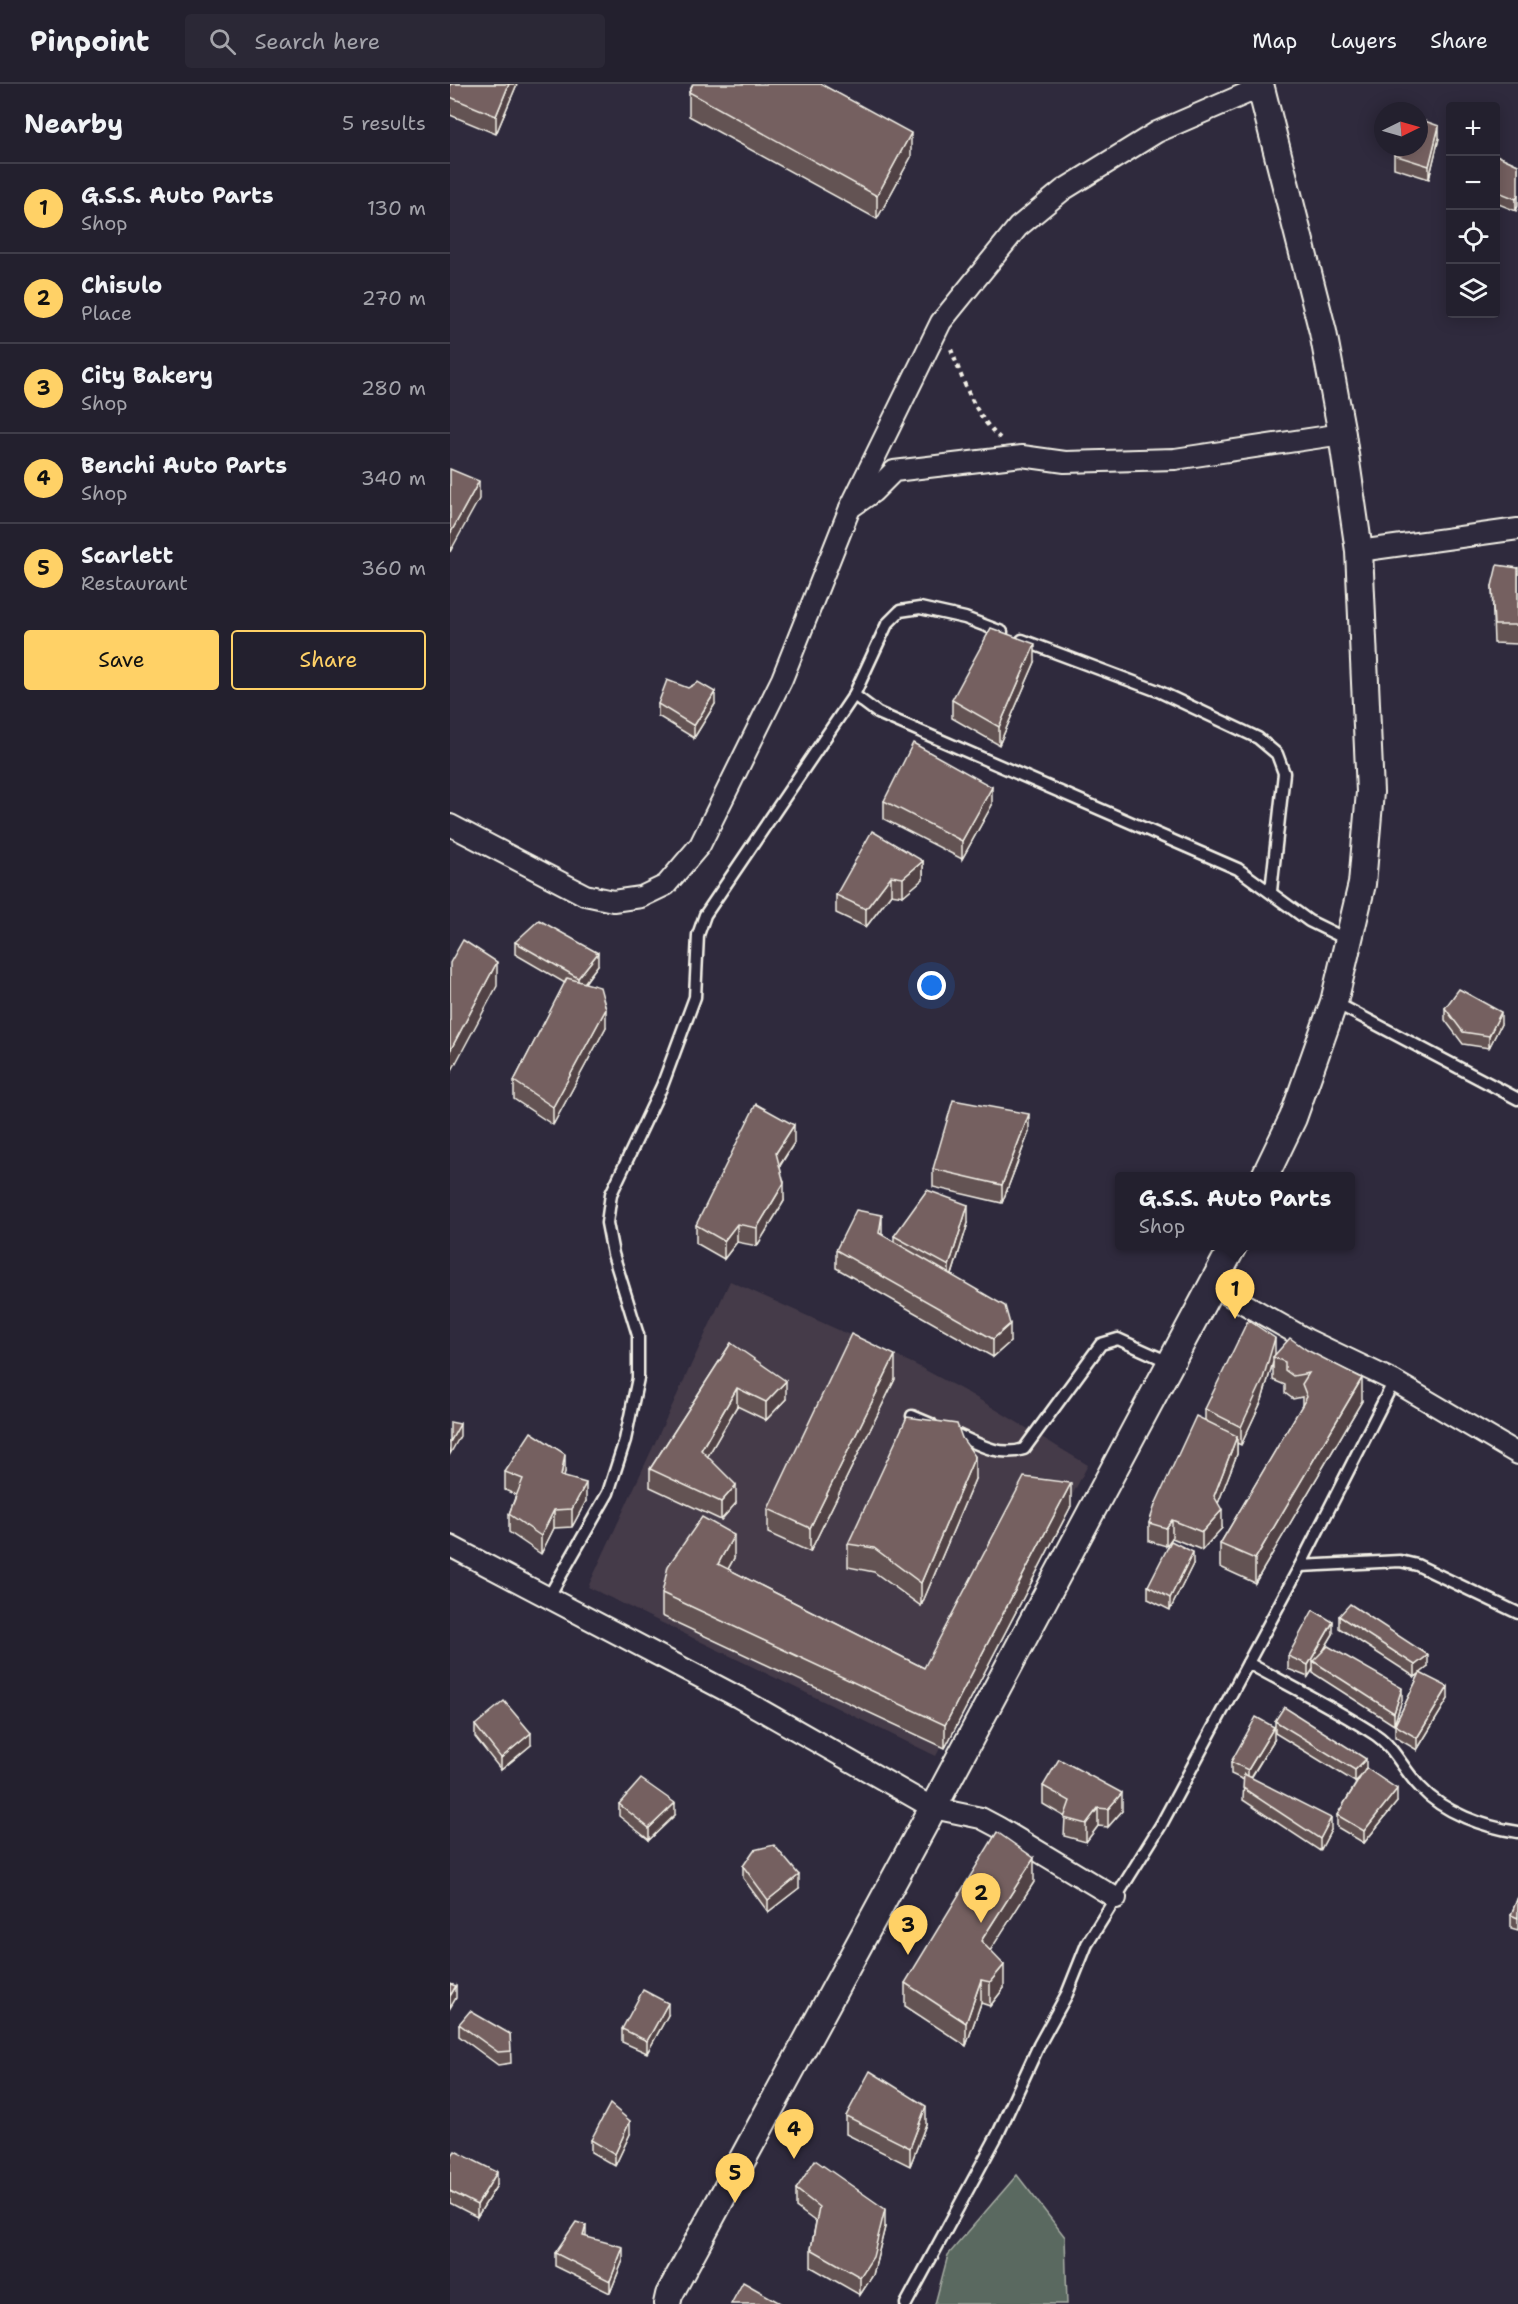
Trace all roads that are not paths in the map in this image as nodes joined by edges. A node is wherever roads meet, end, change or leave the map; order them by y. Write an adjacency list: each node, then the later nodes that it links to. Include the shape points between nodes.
1 (1260, 86): 2 (street, via 1323,332); 3 (street, via 1157,132 1063,189 1018,227 940,322)
2 (1342, 434): 3 (street, via 1175,459 1065,462 1022,456 894,471); 5 (street)
3 (850, 508): 7 (street, via 782,679 700,845 666,885 641,897 613,901 585,896)
4 (1518, 530): 5 (street)
5 (1359, 551): 9 (street, via 1370,792 1362,884)
6 (854, 695): 8 (lane, via 878,713 1228,864); 8 (lane, via 887,624 900,611 920,608 965,618 1158,691 1258,738 1277,754 1284,773); 21 (lane, via 705,915 698,935 695,998 662,1086 611,1194 607,1222 638,1335 638,1378 626,1440 608,1493)
7 (450, 825)
8 (1271, 891): 9 (lane, via 1310,921)
9 (1348, 940): 10 (street)
10 (1334, 1002): 11 (lane); 12 (street, via 1293,1118)
11 (1518, 1099)
12 (1267, 1172)
13 (1231, 1250): 14 (street)
14 (1213, 1286): 15 (street); 16 (street, via 1306,1339)
15 (1171, 1363): 17 (lane, via 1118,1339 1101,1344 1023,1449 1010,1454); 24 (street)
16 (1394, 1381): 18 (street); 20 (lane)
17 (912, 1416)
18 (1518, 1454)
19 (450, 1546): 21 (street)
20 (1300, 1566): 22 (lane, via 1400,1561 1417,1565); 23 (lane)
21 (548, 1598): 24 (street, via 738,1697)
22 (1518, 1613)
23 (1248, 1663): 25 (lane, via 1377,1736 1420,1788 1436,1801 1497,1829); 26 (lane, via 1161,1825)
24 (933, 1808): 26 (street, via 981,1818); 27 (street)
25 (1518, 1833)
26 (1116, 1898): 28 (lane, via 1087,1944 1067,1994 998,2133)
27 (665, 2301)
28 (906, 2304)

